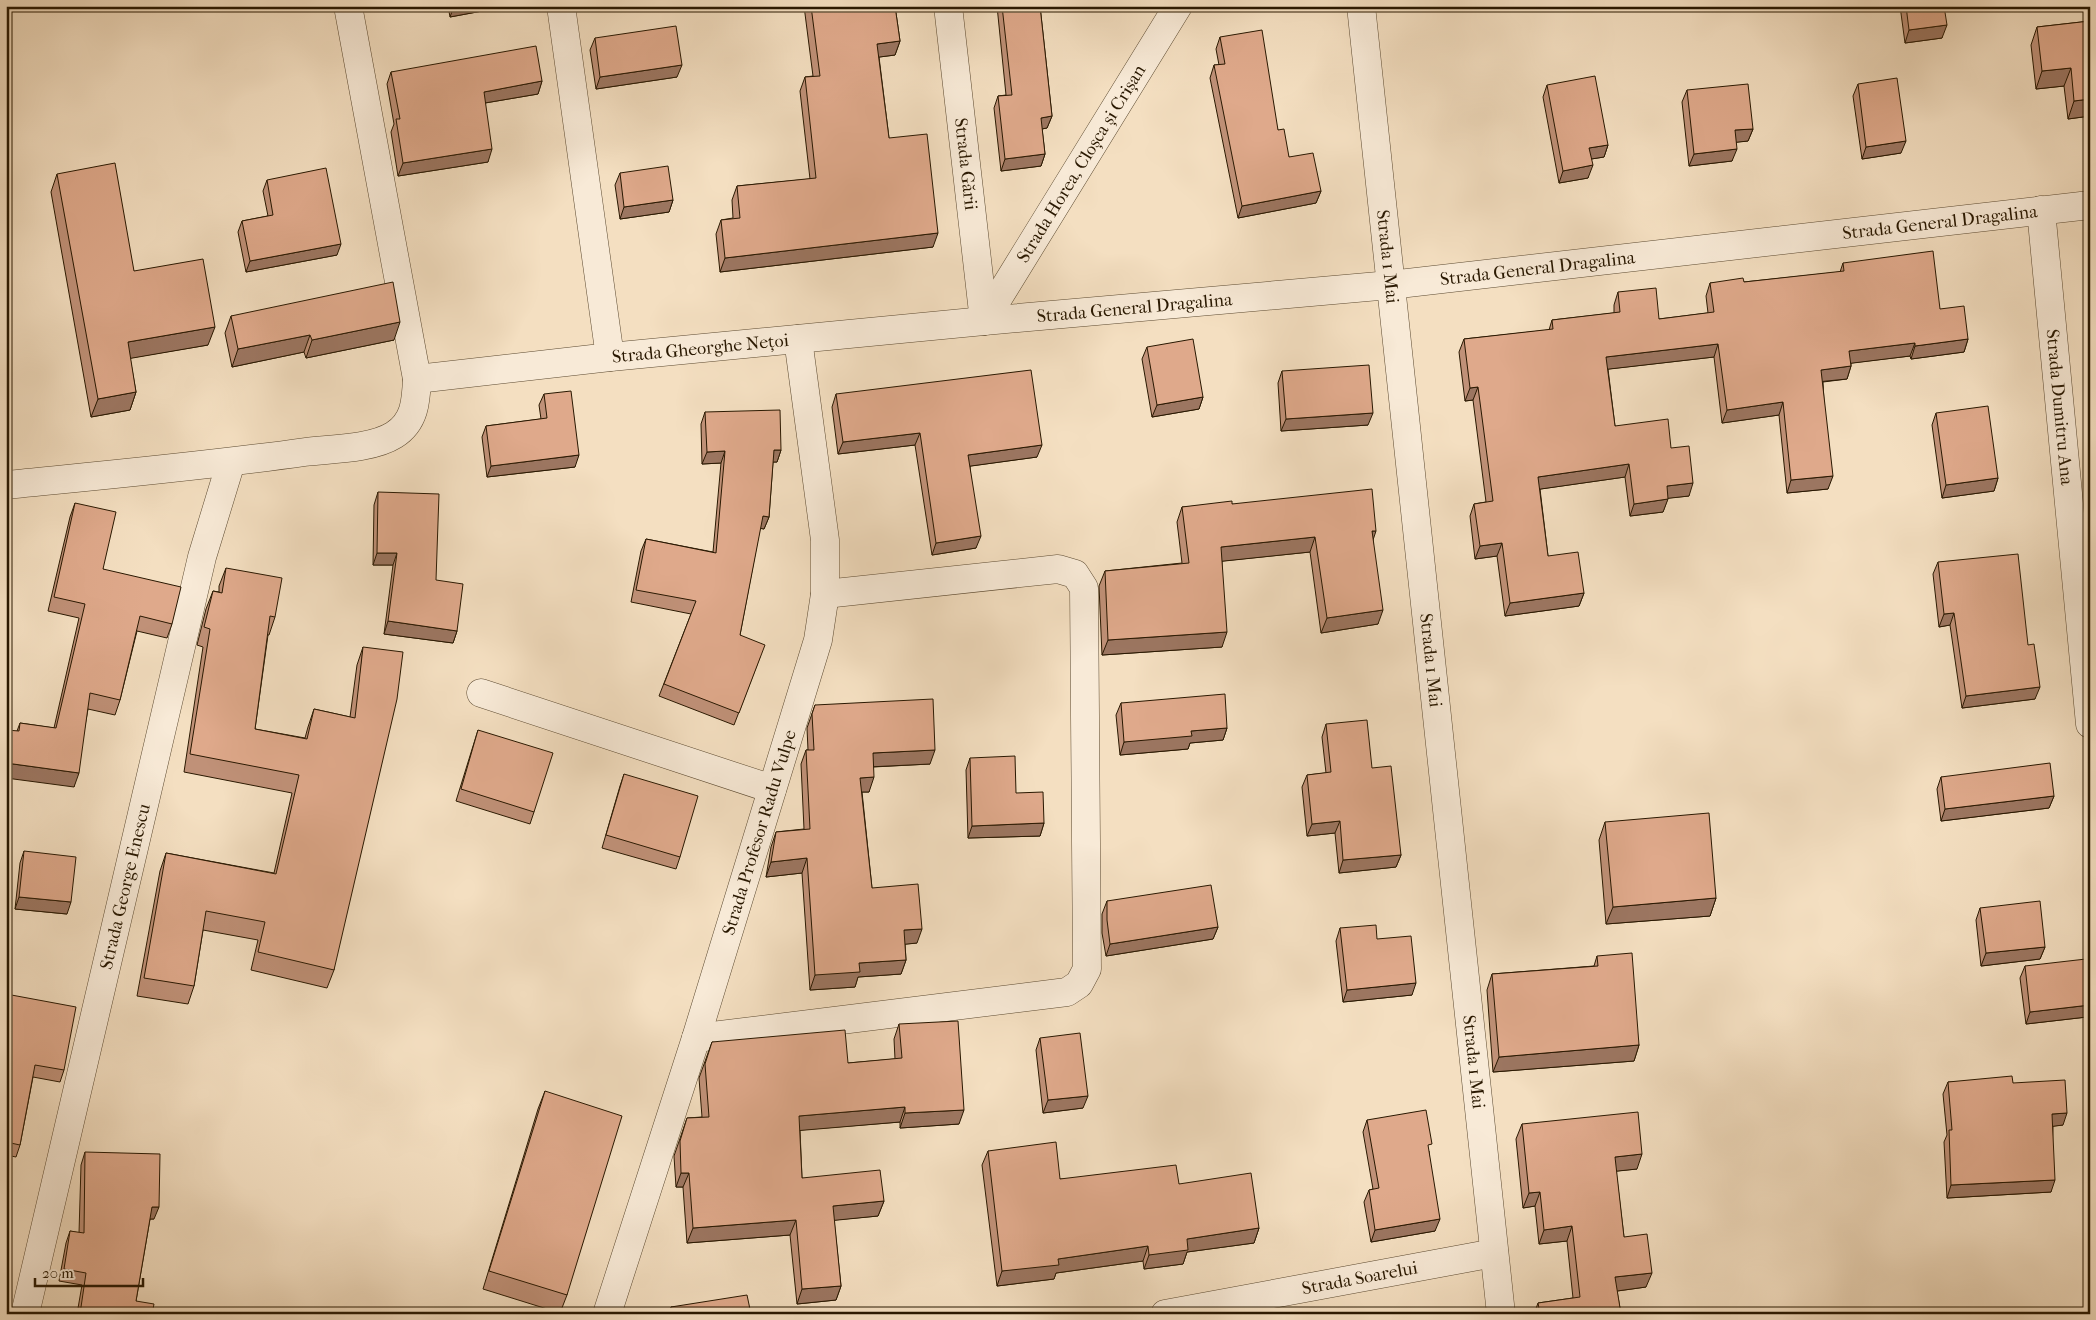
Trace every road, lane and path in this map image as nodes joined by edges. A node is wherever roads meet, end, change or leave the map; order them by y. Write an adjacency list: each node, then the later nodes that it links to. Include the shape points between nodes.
1 (348, 6): 12 (street)
2 (561, 6): 11 (street)
3 (948, 6): 9 (street, Strada Gării)
4 (1178, 6): 9 (street, Strada Horea, Cloșca și Crișan)
5 (1360, 6): 8 (street, Strada 1 Mai)
6 (2090, 205): 7 (street, Strada General Dragalina)
7 (2041, 210): 8 (street, Strada General Dragalina); 17 (street, Strada Dumitru Ana)
8 (1390, 285): 9 (street, Strada General Dragalina); 20 (street, Strada 1 Mai)
9 (984, 321): 10 (street, Strada Gheorghe Nețoi)
10 (798, 339): 11 (street, Strada Gheorghe Nețoi); 15 (street, Strada Profesor Radu Vulpe, via 825,540)
11 (610, 357): 12 (street, Strada Gheorghe Nețoi)
12 (418, 378): 13 (street, via 416,405 408,423 394,436 371,444)
13 (231, 462): 14 (street); 21 (street, Strada George Enescu, via 200,567)
14 (6, 484)
15 (826, 594): 18 (street, Strada Profesor Radu Vulpe, via 818,640); 19 (street, via 1058,569 1075,574 1084,588 1087,969 1079,984 1068,992)
16 (481, 693): 18 (street)
17 (2090, 724)
18 (772, 789): 19 (street, Strada Profesor Radu Vulpe)
19 (696, 1038): 22 (street, Strada Profesor Radu Vulpe)
20 (1494, 1253): 23 (street, Strada Soarelui); 24 (street, Strada 1 Mai)
21 (25, 1314)
22 (607, 1314)
23 (1165, 1314)
24 (1501, 1314)

